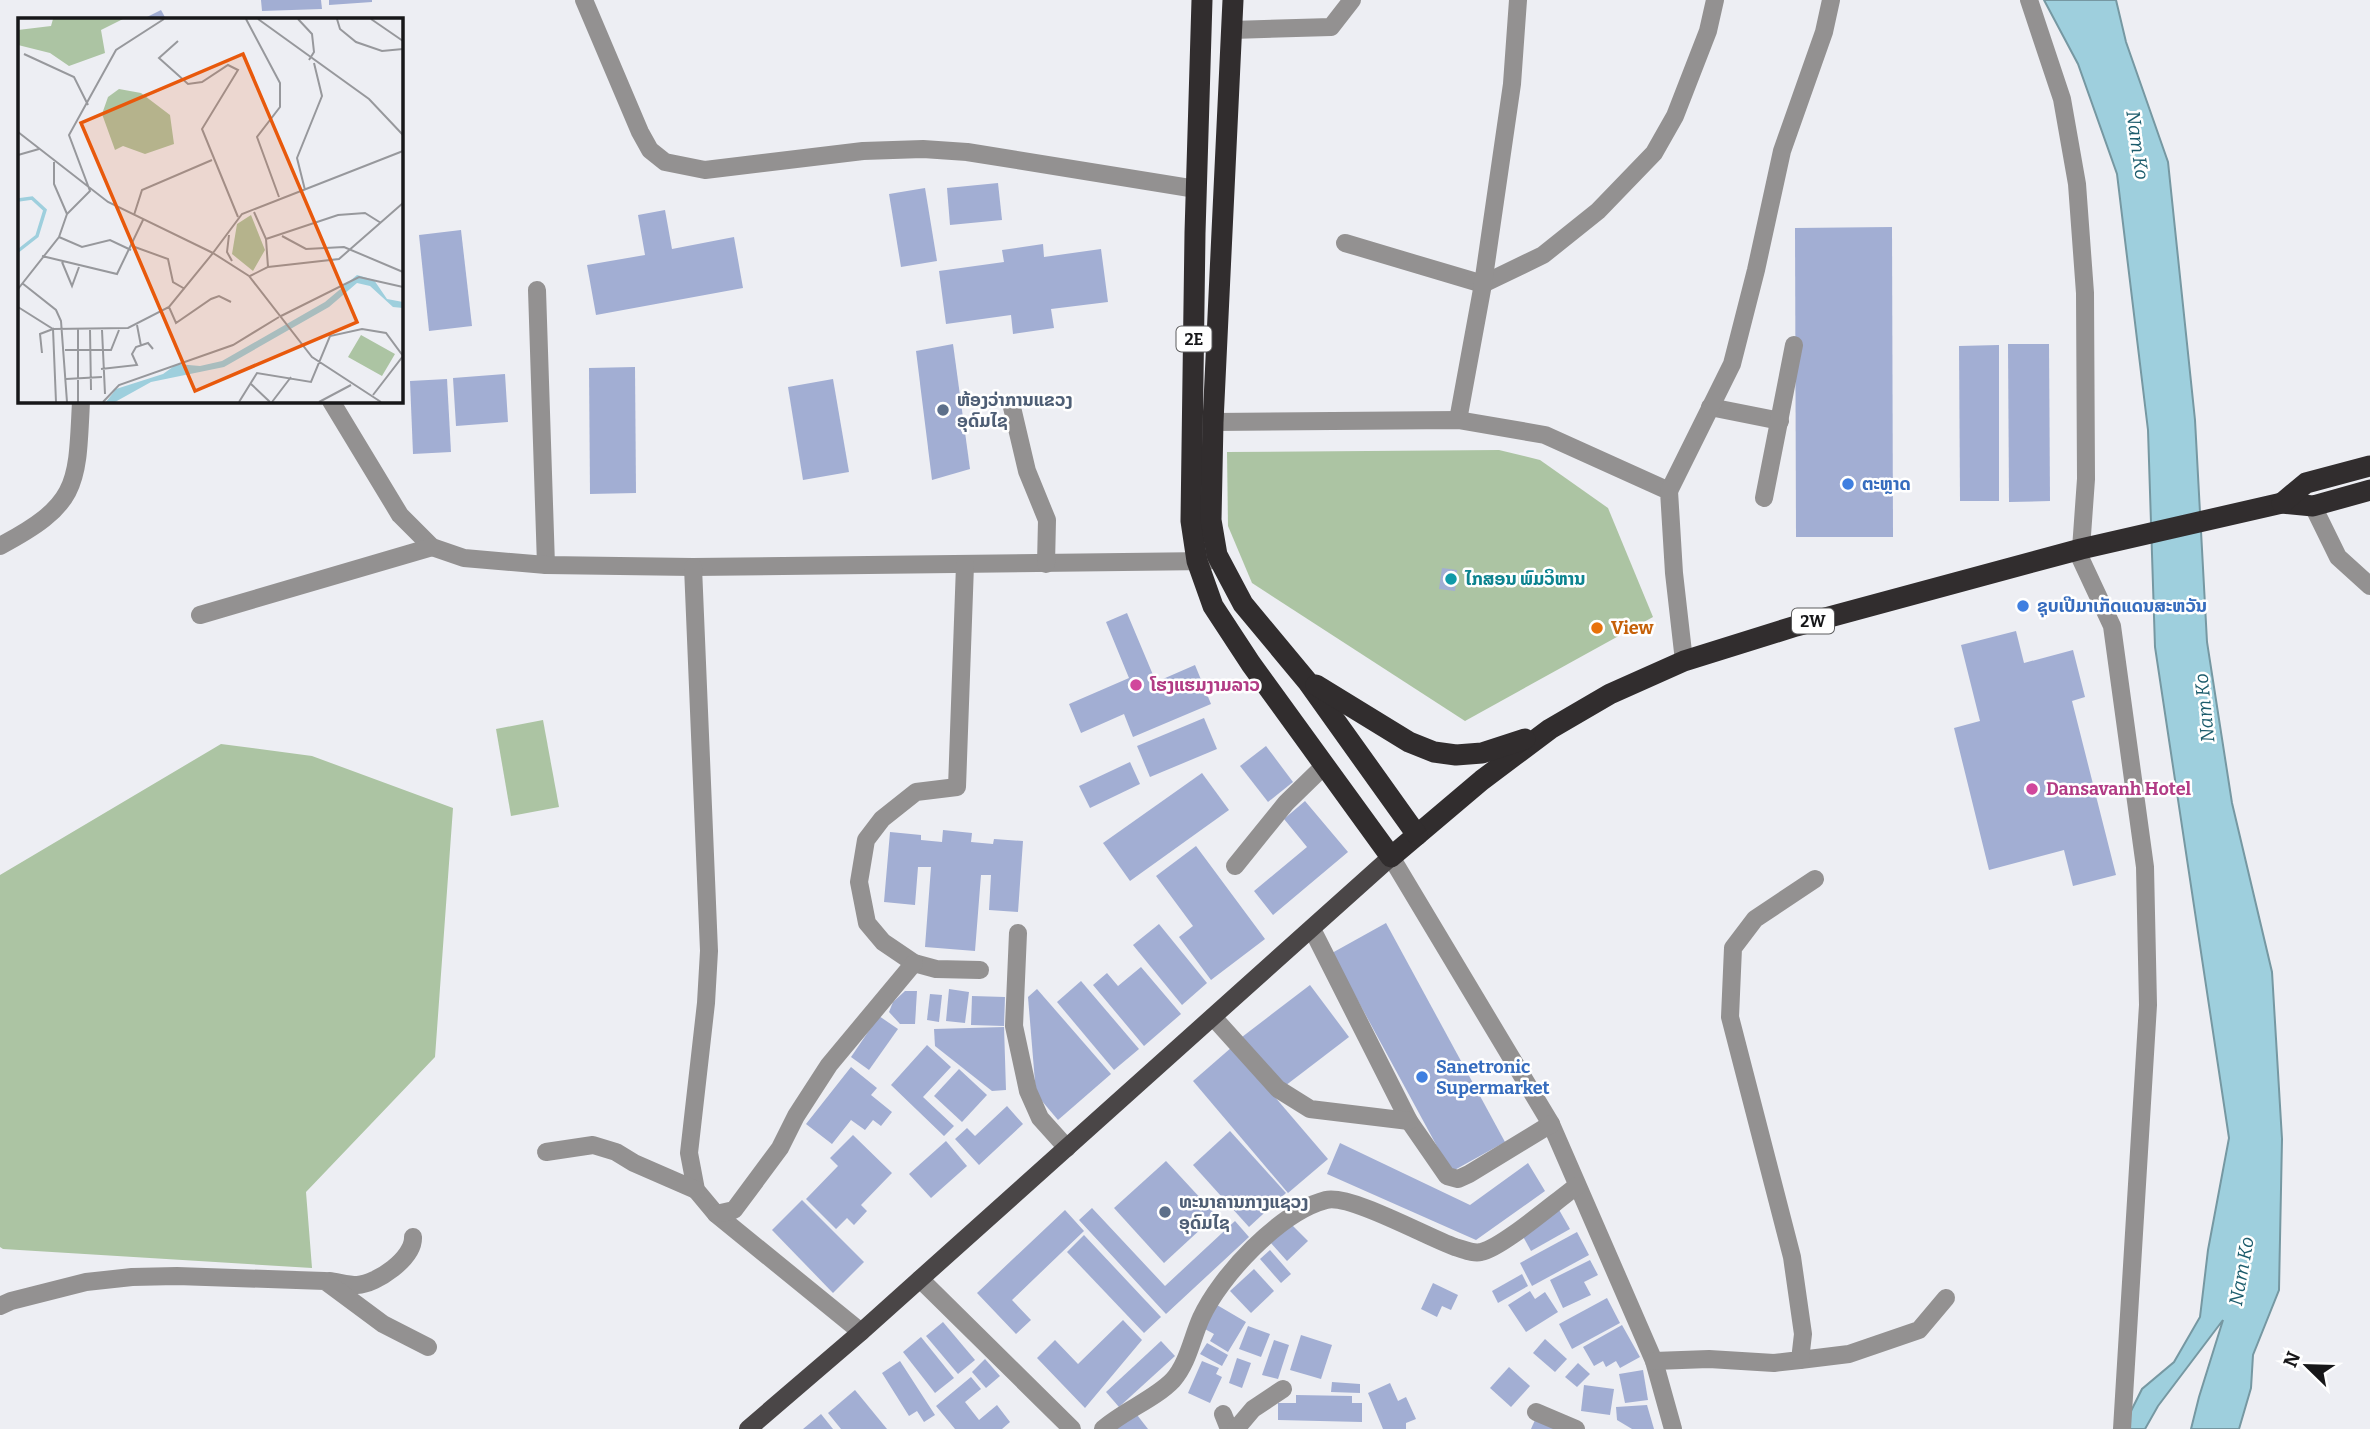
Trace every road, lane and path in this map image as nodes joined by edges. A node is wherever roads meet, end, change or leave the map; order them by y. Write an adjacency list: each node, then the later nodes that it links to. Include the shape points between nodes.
1 (584, 0): 10 (street, via 640,132 650,150 665,162 705,170 863,151 934,150)
2 (1202, 0): 10 (highway, 2E)
3 (1233, 0): 9 (highway, 2E)
4 (1352, 0): 9 (street, via 1331,27)
5 (1518, 0): 14 (street, via 1512,84)
6 (1715, 0): 14 (street, via 1708,32 1675,116 1654,153 1598,211 1543,255)
7 (1831, 0): 20 (street, via 1782,151 1732,364)
8 (2029, 0): 32 (street, via 2062,99 2077,184 2085,293)
9 (1232, 30): 11 (highway, 2E)
10 (1196, 189): 12 (highway, 2E)
11 (1222, 232): 12 (highway); 23 (highway, 2E)
12 (1195, 233): 33 (highway, 2E, via 1191,521)
13 (1345, 243): 14 (street)
14 (1483, 284): 21 (street)
15 (537, 290): 36 (street)
16 (1794, 345): 22 (street)
17 (81, 402): 30 (street, via 70,491 35,527)
18 (332, 402): 31 (street, via 400,515)
19 (1011, 403): 35 (street, via 1027,471 1047,520)
20 (1710, 407): 22 (street); 26 (street)
21 (1458, 420): 23 (street); 26 (street, via 1545,435)
22 (1780, 421): 27 (street)
23 (1213, 422): 34 (highway, 2E, via 1211,520)
24 (2370, 466): 28 (highway, 2W, via 2306,483)
25 (2370, 490): 29 (highway, 2W)
26 (1669, 491): 41 (street)
27 (1765, 498)
28 (2282, 503): 29 (highway, 2W); 32 (highway, 2W)
29 (2313, 506): 39 (street, via 2338,556)
30 (0, 546)
31 (432, 547): 36 (street, via 464,558); 40 (street)
32 (2082, 549): 41 (highway, 2W, via 1796,626); 78 (street, via 2112,626 2146,867 2148,1005)
33 (1197, 561): 34 (street); 35 (street); 44 (highway, 2E, via 1213,607)
34 (1219, 561): 42 (highway, 2E, via 1242,604)
35 (1046, 564): 37 (street)
36 (546, 565): 38 (street)
37 (965, 565): 38 (street); 51 (street, via 957,787 916,792 882,819 866,840 859,882 867,923 883,942)
38 (693, 567): 59 (street, via 709,951 689,1153)
39 (2370, 586)
40 (200, 615)
41 (1684, 662): 43 (highway, 2W, via 1610,694)
42 (1307, 681): 43 (highway, via 1434,752 1482,753); 45 (highway, 2E)
43 (1550, 729): 45 (highway, 2W)
44 (1325, 765): 46 (highway, 2E); 47 (street, via 1286,803)
45 (1417, 835): 46 (highway, 2W)
46 (1391, 857): 49 (main road); 55 (street)
47 (1235, 866)
48 (1815, 879): 68 (street, via 1755,919 1733,948 1730,1017 1792,1257 1803,1334)
49 (1312, 929): 53 (main road); 54 (street)
50 (1018, 933): 56 (street, via 1014,1026 1028,1091 1040,1118)
51 (914, 963): 52 (street, via 936,969); 60 (street, via 829,1065 780,1148 742,1200 734,1210)
52 (980, 970)
53 (1213, 1017): 54 (street, via 1278,1089 1310,1109); 56 (main road)
54 (1409, 1121): 55 (street, via 1439,1167 1458,1179)
55 (1551, 1124): 58 (street)
56 (1067, 1148): 62 (main road)
57 (546, 1152): 59 (street, via 593,1145)
58 (1577, 1186): 69 (street); 74 (street, via 1498,1245 1481,1252 1441,1242 1337,1200 1297,1214 1278,1224 1226,1277 1172,1380)
59 (696, 1189): 60 (street)
60 (716, 1214): 66 (street)
61 (414, 1237): 63 (street, via 414,1245 397,1267 384,1274 359,1285)
62 (920, 1279): 66 (main road); 73 (street)
63 (325, 1281): 65 (street, via 132,1277 86,1282); 67 (street, via 383,1324)
64 (1947, 1298): 68 (street, via 1919,1330 1849,1354)
65 (0, 1306)
66 (861, 1332): 72 (main road)
67 (428, 1347)
68 (1800, 1360): 69 (street)
69 (1654, 1361): 77 (street)
70 (1283, 1389): 75 (street, via 1253,1409)
71 (1536, 1412): 76 (street)
72 (748, 1429)
73 (1072, 1429)
74 (1103, 1429)
75 (1236, 1429)
76 (1576, 1429)
77 (1673, 1429)
78 (2122, 1429)

